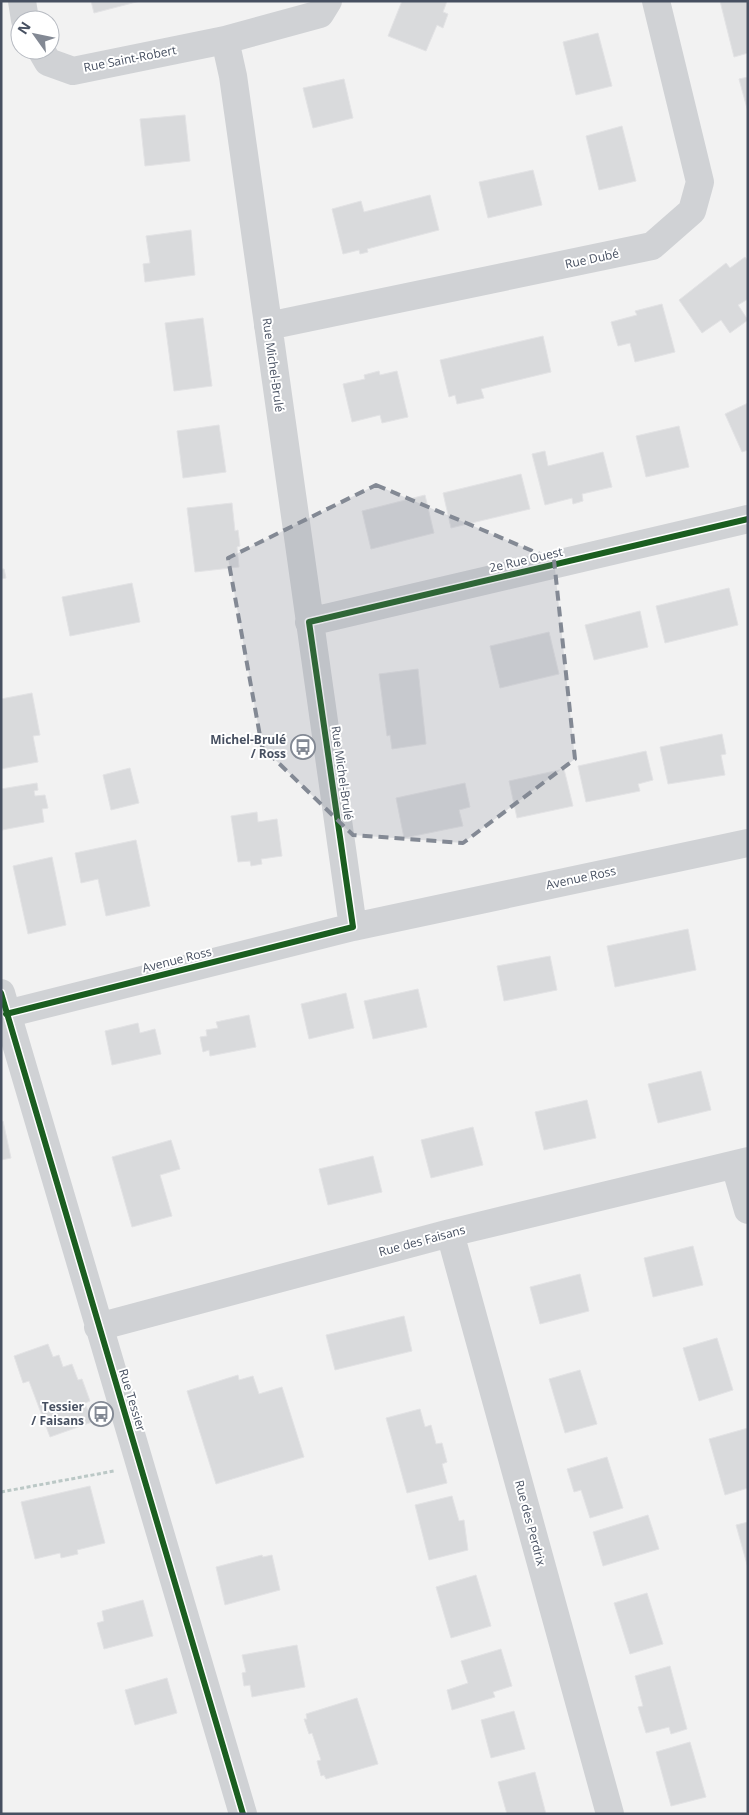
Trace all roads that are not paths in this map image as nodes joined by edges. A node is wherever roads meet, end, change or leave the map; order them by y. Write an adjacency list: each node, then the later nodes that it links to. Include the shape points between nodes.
1 (328, 1): 3 (street, Rue Saint-Robert, via 320,14)
2 (656, 1): 5 (street, Rue Dubé, via 700,182 692,211 652,246)
3 (225, 40): 4 (street, Rue Saint-Robert, via 73,71); 5 (street, Rue Michel-Brulé, via 233,76)
4 (47, 60)
5 (268, 326): 7 (street, Rue Michel-Brulé)
6 (748, 519): 7 (street, 2e Rue Ouest)
7 (309, 622): 9 (street, Rue Michel-Brulé)
8 (748, 842): 9 (street, Avenue Ross)
9 (353, 928): 10 (street, Avenue Ross)
10 (4, 1004): 14 (street, Rue Tessier)
11 (741, 1163): 12 (street); 13 (street, Rue des Faisans)
12 (748, 1210)
13 (450, 1233): 14 (street, Rue des Faisans); 16 (street, Rue des Perdrix)
14 (98, 1327): 15 (street, Rue Tessier)
15 (243, 1814)
16 (610, 1814)

